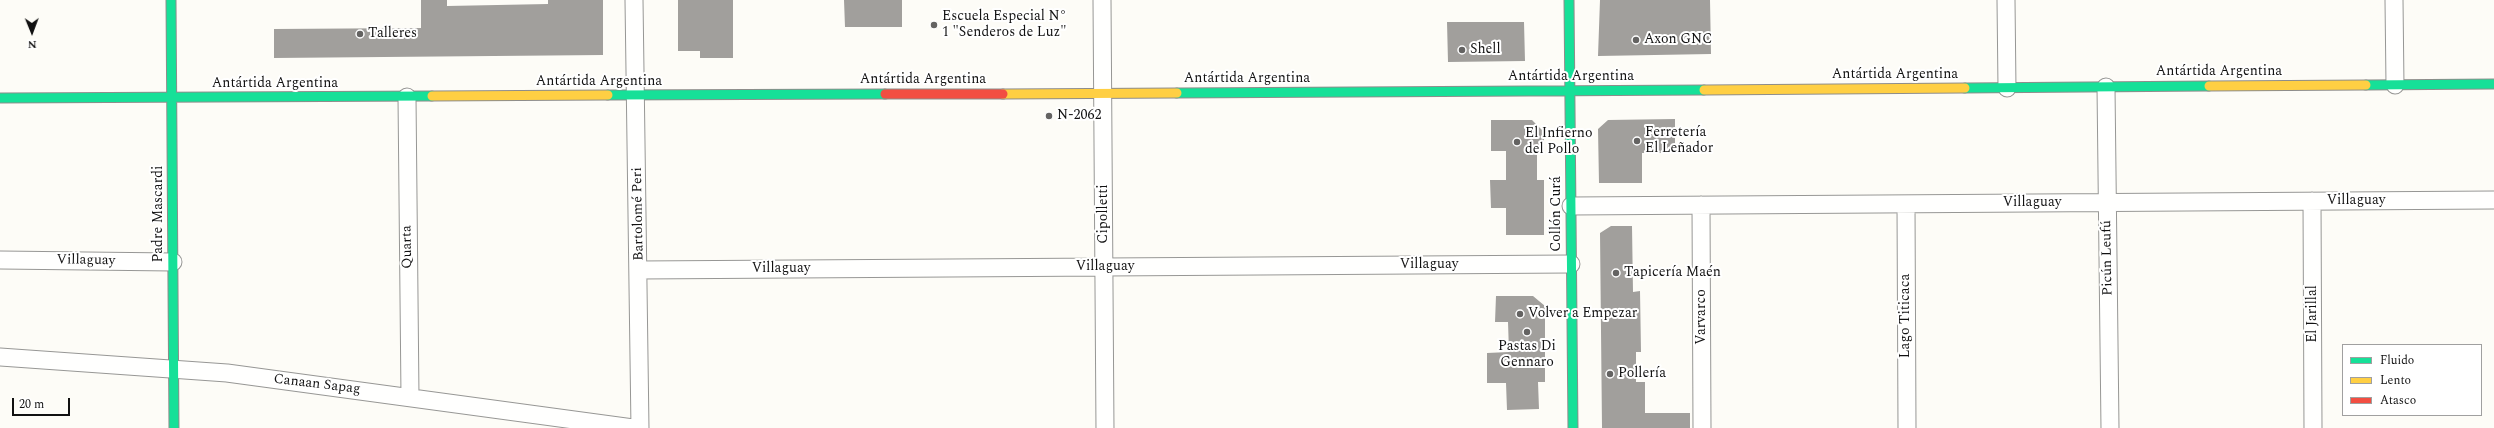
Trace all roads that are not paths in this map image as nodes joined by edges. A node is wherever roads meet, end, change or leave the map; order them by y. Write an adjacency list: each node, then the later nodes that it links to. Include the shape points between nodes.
1 (171, 0): 16 (main road, Padre Mascardi)
2 (634, 0): 13 (street, Bartolomé Peri)
3 (1102, 0): 12 (street, Cipolletti)
4 (1569, 0): 11 (main road, Collón Curá)
5 (2006, 0): 10 (street)
6 (2394, 0): 8 (street)
7 (2494, 84): 8 (main road, Antártida Argentina)
8 (2395, 85): 9 (main road, Antártida Argentina)
9 (2106, 87): 10 (main road, Antártida Argentina); 19 (street, Picún Leufú)
10 (2007, 88): 11 (main road, Antártida Argentina)
11 (1570, 91): 12 (main road, Antártida Argentina); 22 (main road, Collón Curá)
12 (1103, 94): 13 (main road, Antártida Argentina); 26 (street, Cipolletti)
13 (636, 96): 14 (main road, Antártida Argentina); 27 (street, Bartolomé Peri)
14 (407, 97): 16 (main road, Antártida Argentina); 30 (street, Quarta)
15 (0, 98): 16 (main road, Antártida Argentina)
16 (172, 98): 24 (main road, Padre Mascardi)
17 (2494, 200): 18 (street, Villaguay)
18 (2312, 201): 19 (street, Villaguay); 39 (street, El Jarillal)
19 (2107, 202): 20 (street, Villaguay); 38 (street, Picún Leufú)
20 (1906, 204): 21 (street, Villaguay); 37 (street, Lago Titicaca)
21 (1701, 205): 22 (street, Villaguay); 36 (street, Varvarco)
22 (1571, 206): 25 (main road, Collón Curá)
23 (0, 260): 24 (street, Villaguay)
24 (173, 262): 29 (main road, Padre Mascardi)
25 (1571, 264): 26 (street, Villaguay); 35 (main road, Collón Curá)
26 (1104, 267): 27 (street, Villaguay); 34 (street, Cipolletti)
27 (639, 270): 33 (street, Bartolomé Peri)
28 (0, 357): 29 (street, Canaan Sapag)
29 (174, 370): 30 (street, Canaan Sapag, via 227,373); 31 (main road, Padre Mascardi)
30 (410, 397): 32 (street, Canaan Sapag)
31 (174, 428)
32 (633, 428)
33 (640, 428)
34 (1105, 428)
35 (1573, 428)
36 (1702, 428)
37 (1907, 428)
38 (2110, 428)
39 (2313, 428)

